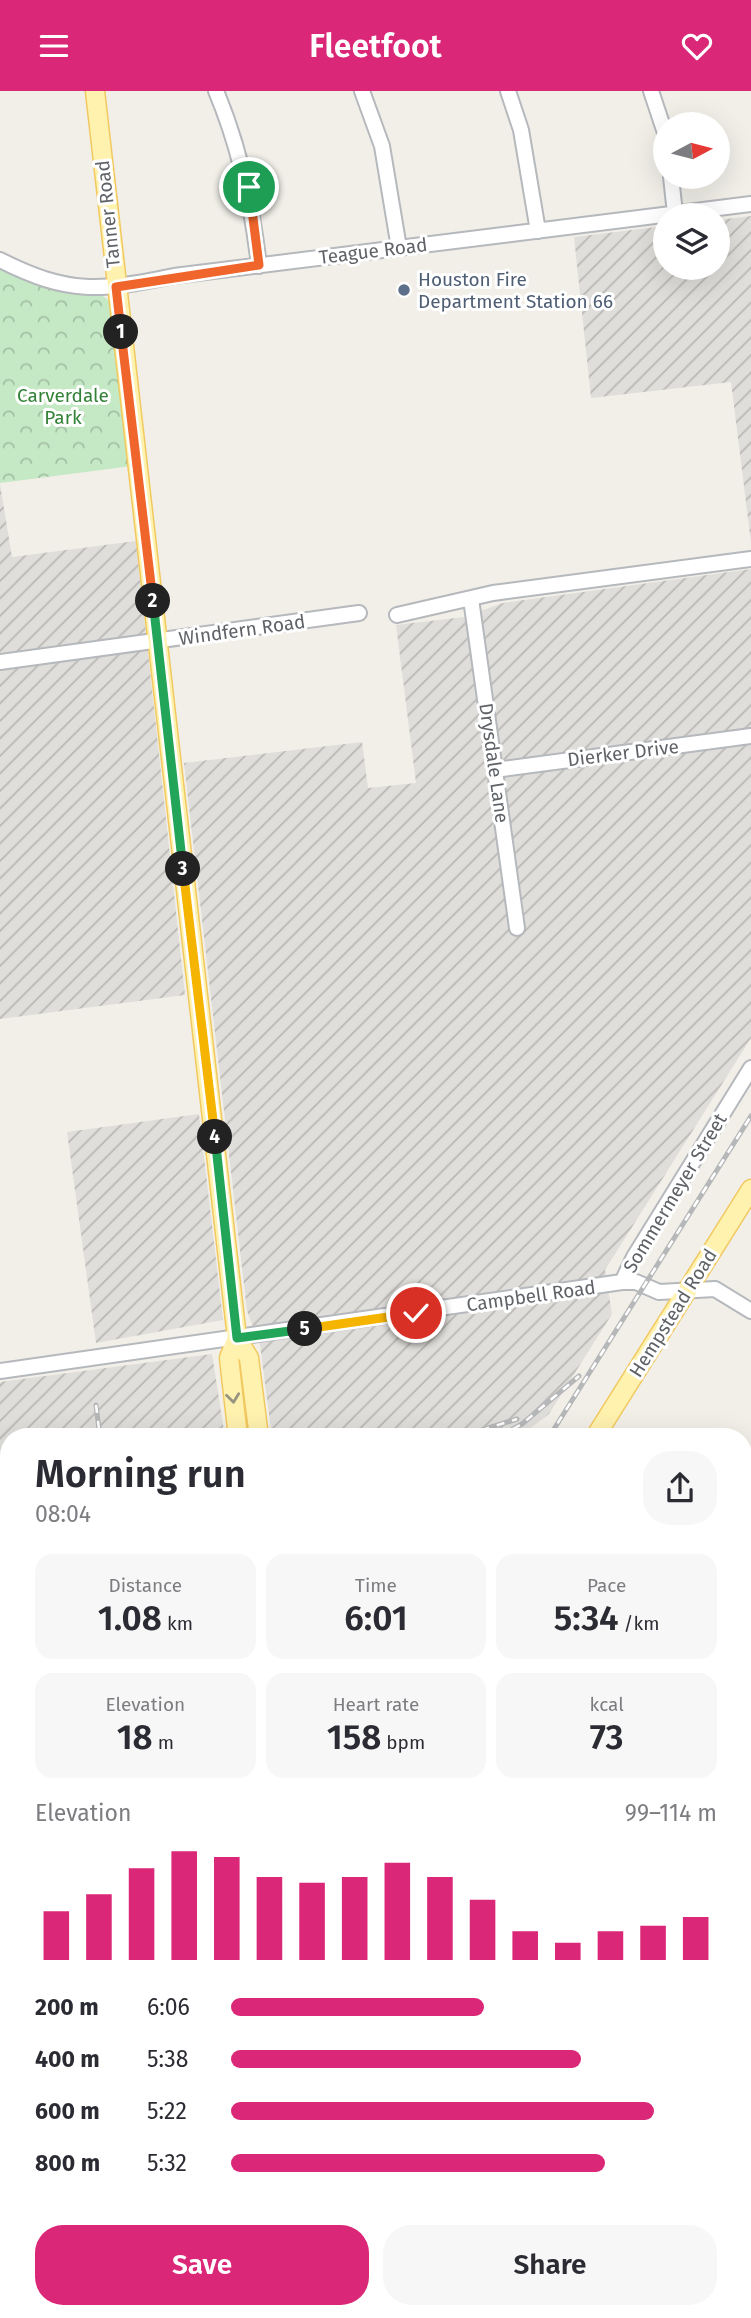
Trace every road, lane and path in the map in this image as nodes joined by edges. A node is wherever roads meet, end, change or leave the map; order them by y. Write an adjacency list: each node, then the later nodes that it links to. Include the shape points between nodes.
1 (94, 91): 14 (main road, Tanner Road)
2 (216, 91): 13 (street, via 249,187)
3 (362, 91): 11 (street, via 382,146)
4 (508, 91): 10 (street, via 521,130)
5 (652, 91): 6 (street)
6 (658, 112)
7 (751, 204): 8 (street, Teague Road)
8 (730, 206)
9 (653, 216): 10 (street, Teague Road)
10 (538, 230): 11 (street, Teague Road)
11 (399, 248): 13 (street, Teague Road)
12 (0, 260): 14 (street, Teague Road, via 57,285)
13 (259, 265): 14 (street, Teague Road)
14 (116, 287): 19 (main road, Tanner Road)
15 (751, 559): 16 (street)
16 (471, 599): 18 (street); 22 (street, Drysdale Lane)
17 (359, 613): 19 (street, Windfern Road)
18 (397, 615)
19 (158, 642): 20 (street, Windfern Road); 29 (main road, Tanner Road)
20 (0, 663)
21 (751, 736): 22 (street, Dierker Drive)
22 (495, 769): 23 (street, Drysdale Lane)
23 (517, 928)
24 (751, 1068): 26 (street, Sommermeyer Street)
25 (751, 1189): 27 (main road, Hempstead Road)
26 (622, 1282): 27 (street, Campbell Road, via 636,1282 659,1292); 29 (street, Campbell Road)
27 (686, 1292): 28 (street, Campbell Road, via 715,1289); 33 (main road, Hempstead Road)
28 (751, 1311)
29 (237, 1338): 30 (street, Campbell Road); 31 (main road, one-way to 31, via 229,1358); 32 (main road, via 249,1358)
30 (0, 1371)
31 (237, 1428)
32 (258, 1428)
33 (601, 1428)

